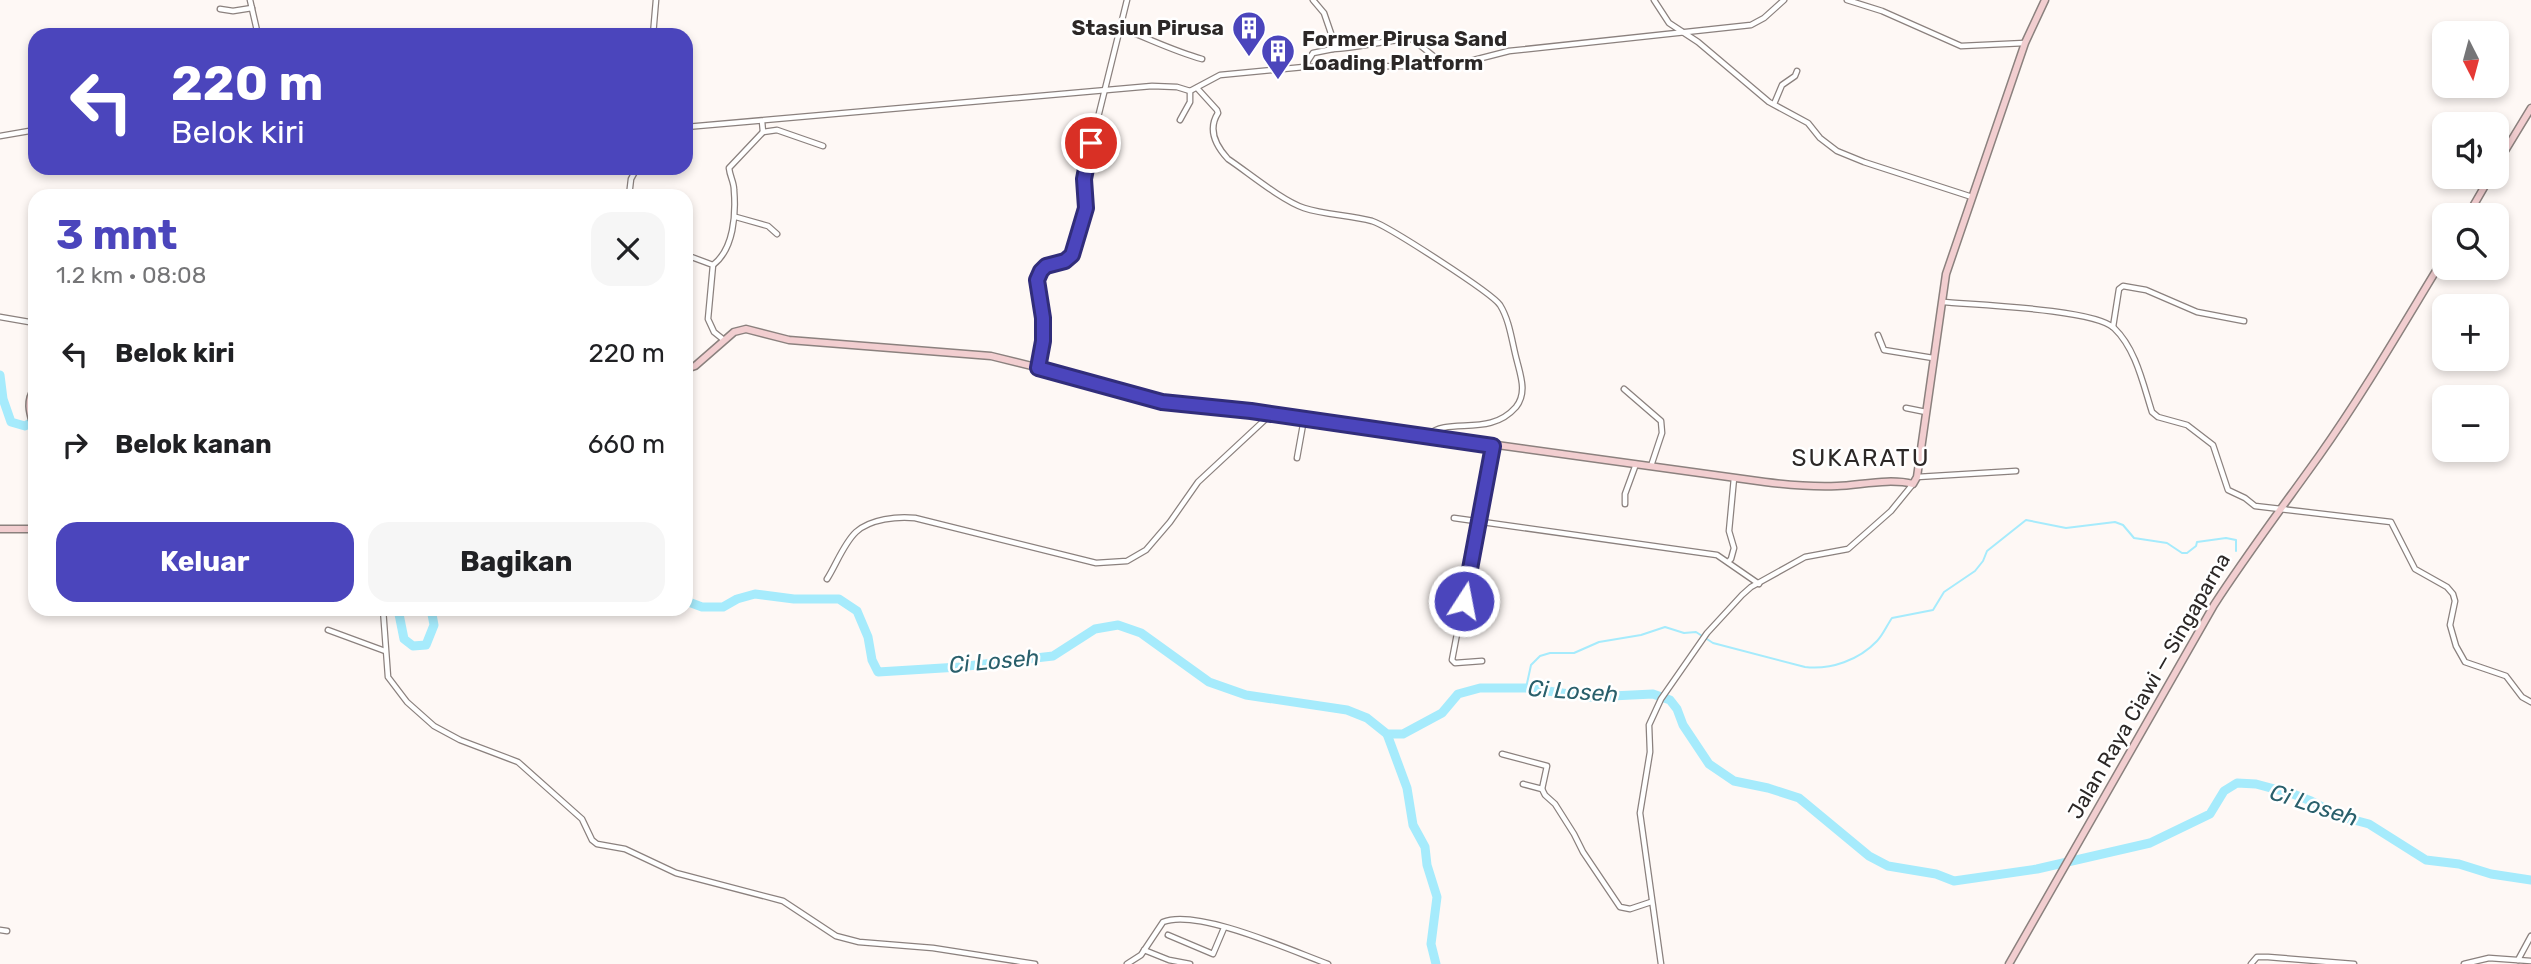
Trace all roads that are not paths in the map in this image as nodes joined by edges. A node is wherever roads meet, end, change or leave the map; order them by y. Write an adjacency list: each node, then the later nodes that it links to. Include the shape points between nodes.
1 (250, 0): 9 (street)
2 (656, 0): 12 (street)
3 (1127, 0): 13 (street)
4 (1313, 0): 16 (street, via 1324,13)
5 (1654, 0): 14 (street, via 1670,23)
6 (1784, 0): 14 (street, via 1751,25)
7 (1847, 0): 15 (street, via 1961,46)
8 (2045, 0): 15 (street)
9 (252, 8): 10 (street); 11 (street)
10 (220, 9)
11 (256, 28)
12 (654, 28)
13 (1120, 28): 17 (street); 22 (street)
14 (1685, 33): 18 (street); 24 (street)
15 (2025, 43): 34 (street)
16 (1333, 49): 18 (street, via 1412,39); 19 (street, via 1313,53)
17 (1202, 59)
18 (1441, 62): 19 (street, via 1379,68)
19 (1304, 67): 21 (street, via 1220,75)
20 (1797, 71): 24 (street, via 1782,85)
21 (1197, 88): 23 (street); 55 (street, via 1218,113 1214,137 1228,159 1304,208 1378,223 1499,303 1523,394 1508,414 1491,423 1437,429)
22 (1104, 91): 23 (street, via 1152,86); 27 (street); 49 (street, via 1085,170 1086,208 1074,250 1065,261 1046,266 1037,280 1043,318)
23 (1190, 92): 26 (street)
24 (1774, 104): 34 (street, via 1808,123 1845,155)
25 (2531, 108): 32 (street)
26 (1180, 120)
27 (762, 121): 28 (street); 30 (street)
28 (693, 126)
29 (28, 131): 31 (street)
30 (762, 132): 33 (street, via 777,130); 35 (street, via 729,168)
31 (0, 136)
32 (2509, 144)
33 (823, 146)
34 (1972, 197): 40 (street, via 1946,274)
35 (736, 217): 36 (street, via 768,226); 38 (street, via 722,258)
36 (777, 234)
37 (693, 258): 38 (street)
38 (713, 265): 46 (street, via 708,319)
39 (2432, 278): 64 (street, Jalan Raya Ciawi — Singaparna, via 2380,364)
40 (1943, 302): 44 (street, via 2070,314); 47 (street)
41 (0, 317): 43 (street)
42 (2244, 321): 44 (street, via 2197,312 2126,285 2119,289)
43 (28, 322)
44 (2113, 327): 64 (street, via 2136,362 2154,415 2187,425 2213,445 2230,492 2258,507)
45 (1878, 335): 47 (street, via 1884,350)
46 (724, 340): 48 (street); 49 (street, via 746,330 789,341 991,356)
47 (1933, 358): 52 (street)
48 (693, 367)
49 (1038, 368): 53 (street, via 1145,399)
50 (1624, 389): 59 (street, via 1661,421 1662,433)
51 (1906, 408): 52 (street)
52 (1927, 412): 62 (street)
53 (1271, 414): 54 (street); 70 (street, via 1205,475 1146,551 1127,561 1096,563 900,517 857,531)
54 (1304, 419): 55 (street); 57 (street)
55 (1427, 437): 56 (street)
56 (1493, 446): 58 (street); 66 (street)
57 (1297, 458)
58 (1636, 464): 59 (street); 63 (street)
59 (1651, 466): 61 (street)
60 (2016, 471): 62 (street)
61 (1734, 478): 62 (street, via 1802,486); 69 (street, via 1728,531 1734,548)
62 (1915, 481): 71 (street, via 1891,511 1848,550 1805,557)
63 (1625, 504)
64 (2281, 509): 78 (street, via 2391,522 2416,569 2453,594 2451,628 2466,662 2505,676); 96 (street, Jalan Raya Ciawi — Singaparna, via 2214,605)
65 (1454, 518): 66 (street)
66 (1478, 523): 69 (street, via 1717,555); 73 (street)
67 (0, 529): 68 (street)
68 (28, 529)
69 (1728, 562): 71 (street)
70 (827, 579)
71 (1759, 584): 82 (street, via 1742,595 1707,633 1650,720 1640,813)
72 (383, 616): 76 (street)
73 (1459, 626): 74 (street); 77 (street, via 1453,662)
74 (1480, 629)
75 (328, 630): 76 (street)
76 (385, 651): 91 (street, via 388,677 407,702 434,726 518,762 582,819 597,844 625,849 676,873 783,901 835,936)
77 (1482, 661)
78 (2531, 702)
79 (1502, 754): 81 (street, via 1547,766)
80 (1523, 784): 81 (street)
81 (1542, 789): 82 (street, via 1620,906 1630,909)
82 (1651, 902): 95 (street)
83 (1224, 928): 86 (street, via 1213,954); 88 (street, via 1188,918 1169,919 1159,925); 94 (street)
84 (0, 930): 85 (street)
85 (7, 931)
86 (1168, 935)
87 (2531, 936): 89 (street)
88 (1144, 950): 92 (street); 93 (street)
89 (2518, 960): 90 (street); 99 (street, via 2489,958)
90 (2531, 961)
91 (1035, 964)
92 (1127, 964)
93 (1190, 964)
94 (1328, 964)
95 (1661, 964)
96 (2009, 964)
97 (2251, 964): 98 (street, via 2256,957 2268,957)
98 (2354, 964)
99 (2464, 964)

